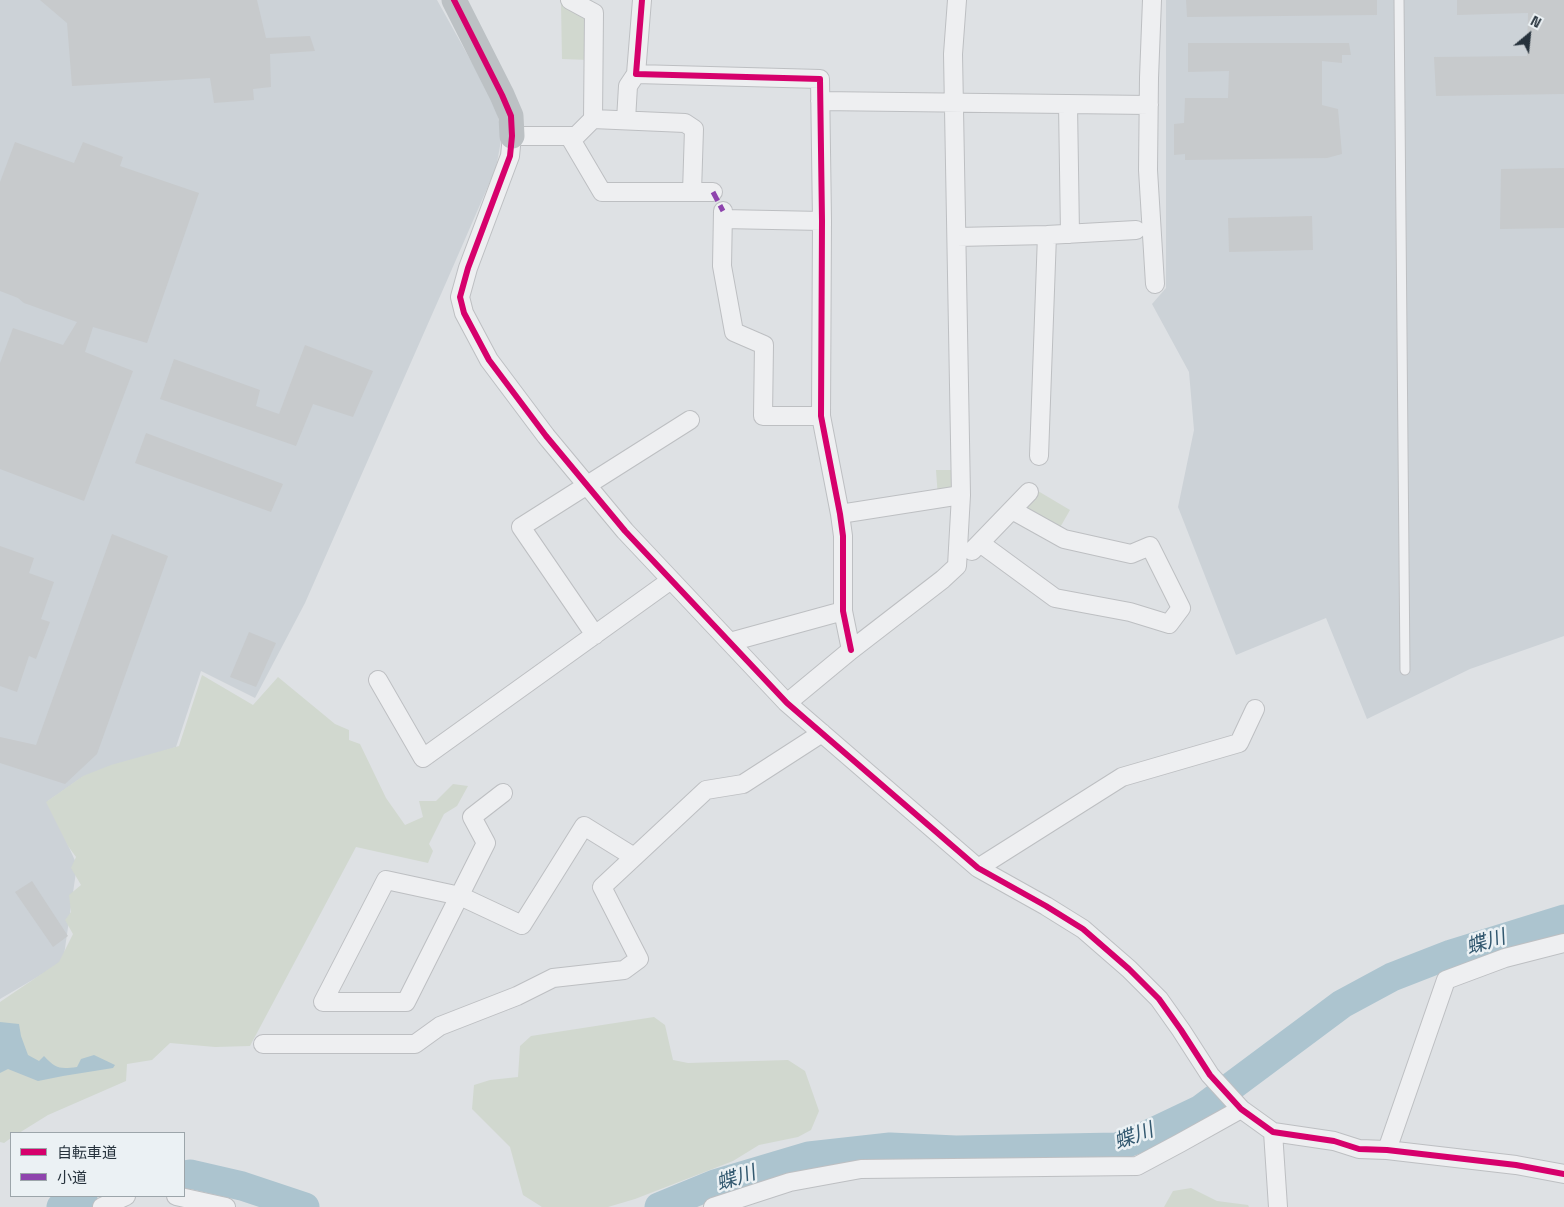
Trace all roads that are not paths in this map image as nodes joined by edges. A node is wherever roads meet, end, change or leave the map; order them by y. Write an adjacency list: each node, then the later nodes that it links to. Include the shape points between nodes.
1 (454, 0): 14 (street, via 508,109)
2 (570, 0): 12 (street, via 594,13)
3 (642, 0): 7 (street)
4 (957, 0): 9 (street)
5 (1152, 0): 11 (street)
6 (1399, 0): 39 (lane)
7 (636, 74): 8 (street, via 820,80); 13 (street, via 628,86)
8 (820, 101): 9 (street); 18 (street)
9 (954, 102): 10 (street); 22 (street)
10 (1068, 104): 11 (street); 20 (street)
11 (1149, 105): 23 (street, via 1148,170)
12 (593, 119): 13 (street); 15 (street, via 576,136)
13 (626, 120): 16 (street, via 685,123 694,129)
14 (512, 136): 15 (street); 27 (street, via 510,156 460,297 464,313 489,360)
15 (569, 136): 16 (street, via 602,192)
16 (692, 192): 17 (street)
17 (713, 192)
18 (822, 221): 24 (street); 24 (street, via 723,215 722,266 734,332 764,345 763,416)
19 (1136, 230): 20 (street)
20 (1070, 234): 21 (street)
21 (1047, 235): 22 (street); 26 (street)
22 (957, 237): 29 (street)
23 (1155, 284)
24 (821, 416): 31 (street)
25 (690, 420): 27 (street)
26 (1039, 456)
27 (588, 486): 34 (street); 36 (street, via 521,527)
28 (1029, 492): 30 (street)
29 (962, 495): 31 (street); 33 (street)
30 (1012, 510): 32 (street); 32 (street, via 1064,539 1131,554 1150,546 1181,608 1169,624 1130,612 1055,598)
31 (840, 514): 35 (street)
32 (980, 543): 33 (street)
33 (957, 566): 38 (street)
34 (671, 580): 36 (street); 37 (street)
35 (843, 611): 37 (street); 38 (street)
36 (595, 635): 40 (street, via 423,758)
37 (730, 642): 41 (street)
38 (851, 650): 41 (street)
39 (1405, 670)
40 (378, 680)
41 (787, 703): 43 (street)
42 (1255, 709): 46 (street, via 1239,743 1122,776)
43 (822, 733): 45 (street, via 743,784 706,790); 46 (street)
44 (503, 793): 47 (street, via 472,817 486,843)
45 (634, 857): 47 (street, via 584,826 522,925); 49 (street, via 602,887 639,959 624,970 553,978 440,1026 416,1044)
46 (978, 868): 50 (street, via 1083,929 1129,969 1159,1000 1210,1075)
47 (460, 896): 47 (street, via 386,880 323,1002 406,1002)
48 (1564, 943): 52 (street, via 1505,958 1446,980)
49 (263, 1044)
50 (1241, 1109): 51 (street); 58 (street, via 1136,1166 861,1168 790,1182)
51 (1273, 1132): 52 (street, via 1334,1141 1359,1149); 59 (street)
52 (1387, 1150): 53 (street)
53 (1564, 1174)
54 (124, 1197): 56 (street)
55 (181, 1197): 57 (street)
56 (102, 1207)
57 (226, 1207)
58 (713, 1207)
59 (1278, 1207)

